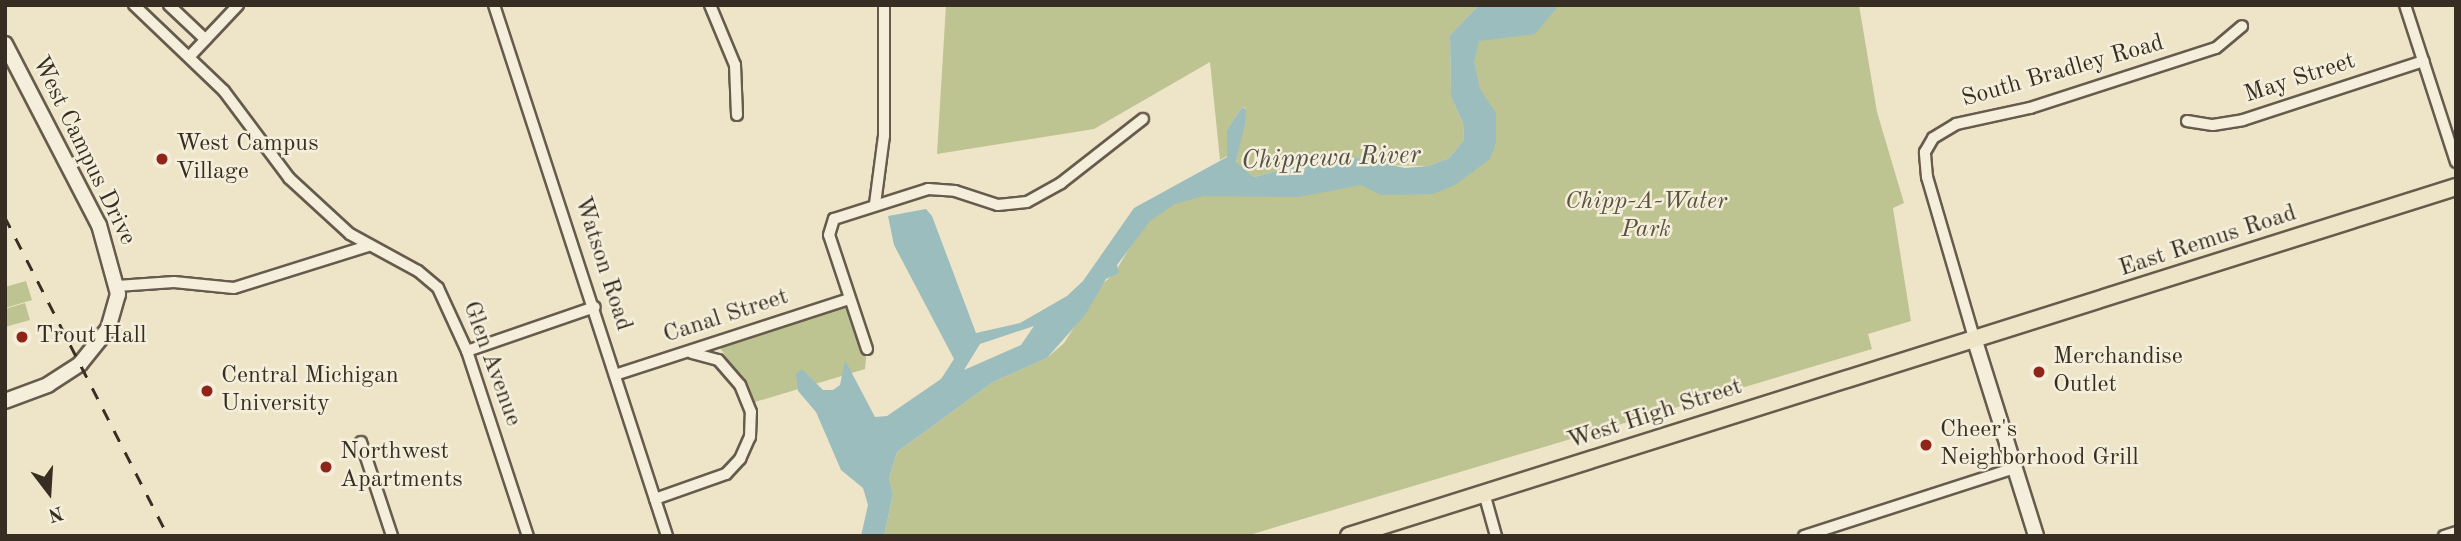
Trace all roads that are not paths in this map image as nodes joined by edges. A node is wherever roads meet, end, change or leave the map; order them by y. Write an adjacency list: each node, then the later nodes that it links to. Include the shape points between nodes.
1 (134, 5): 11 (street, Glen Avenue)
2 (169, 5): 9 (street)
3 (494, 5): 22 (street, Watson Road)
4 (710, 5): 13 (street, via 735,65)
5 (884, 5): 18 (street, via 884,136)
6 (2405, 5): 12 (street)
7 (237, 8): 9 (street)
8 (2242, 26): 23 (street, South Bradley Road, via 2216,48 2043,104 1956,124 1933,138 1925,152 1927,177)
9 (205, 39): 11 (street)
10 (5, 44): 20 (street, West Campus Drive, via 99,225)
11 (190, 56): 19 (street, Glen Avenue, via 233,101 279,168)
12 (2424, 61): 15 (street, May Street, via 2243,120 2213,125); 16 (street)
13 (737, 115)
14 (1143, 119): 18 (street, via 1061,183 1027,202 998,205 935,188)
15 (2187, 121)
16 (2456, 162)
17 (2456, 187): 23 (main road, East Remus Road)
18 (875, 204): 21 (street, via 838,216 829,227)
19 (368, 246): 20 (street, via 234,288 174,282); 25 (street, Glen Avenue, via 410,265 434,283)
20 (117, 286): 28 (street, West Campus Drive, via 112,321 93,351 72,370)
21 (849, 299): 24 (street); 26 (street, Canal Street)
22 (595, 307): 25 (street); 27 (street, Watson Road)
23 (1975, 341): 30 (street); 31 (main road, West High Street)
24 (867, 349)
25 (467, 351): 35 (street, Glen Avenue)
26 (685, 353): 27 (street, Canal Street); 32 (street, via 708,355 727,369 746,396 751,429 740,460 726,474)
27 (615, 375): 32 (street, Watson Road)
28 (5, 401)
29 (361, 442): 34 (street)
30 (2015, 468): 39 (street); 40 (street)
31 (1484, 493): 37 (main road, West High Street); 38 (street)
32 (655, 499): 36 (street, Watson Road)
33 (2456, 532): 41 (street)
34 (392, 536)
35 (528, 536)
36 (667, 536)
37 (1349, 536)
38 (1496, 536)
39 (1804, 536)
40 (2036, 536)
41 (2444, 536)

